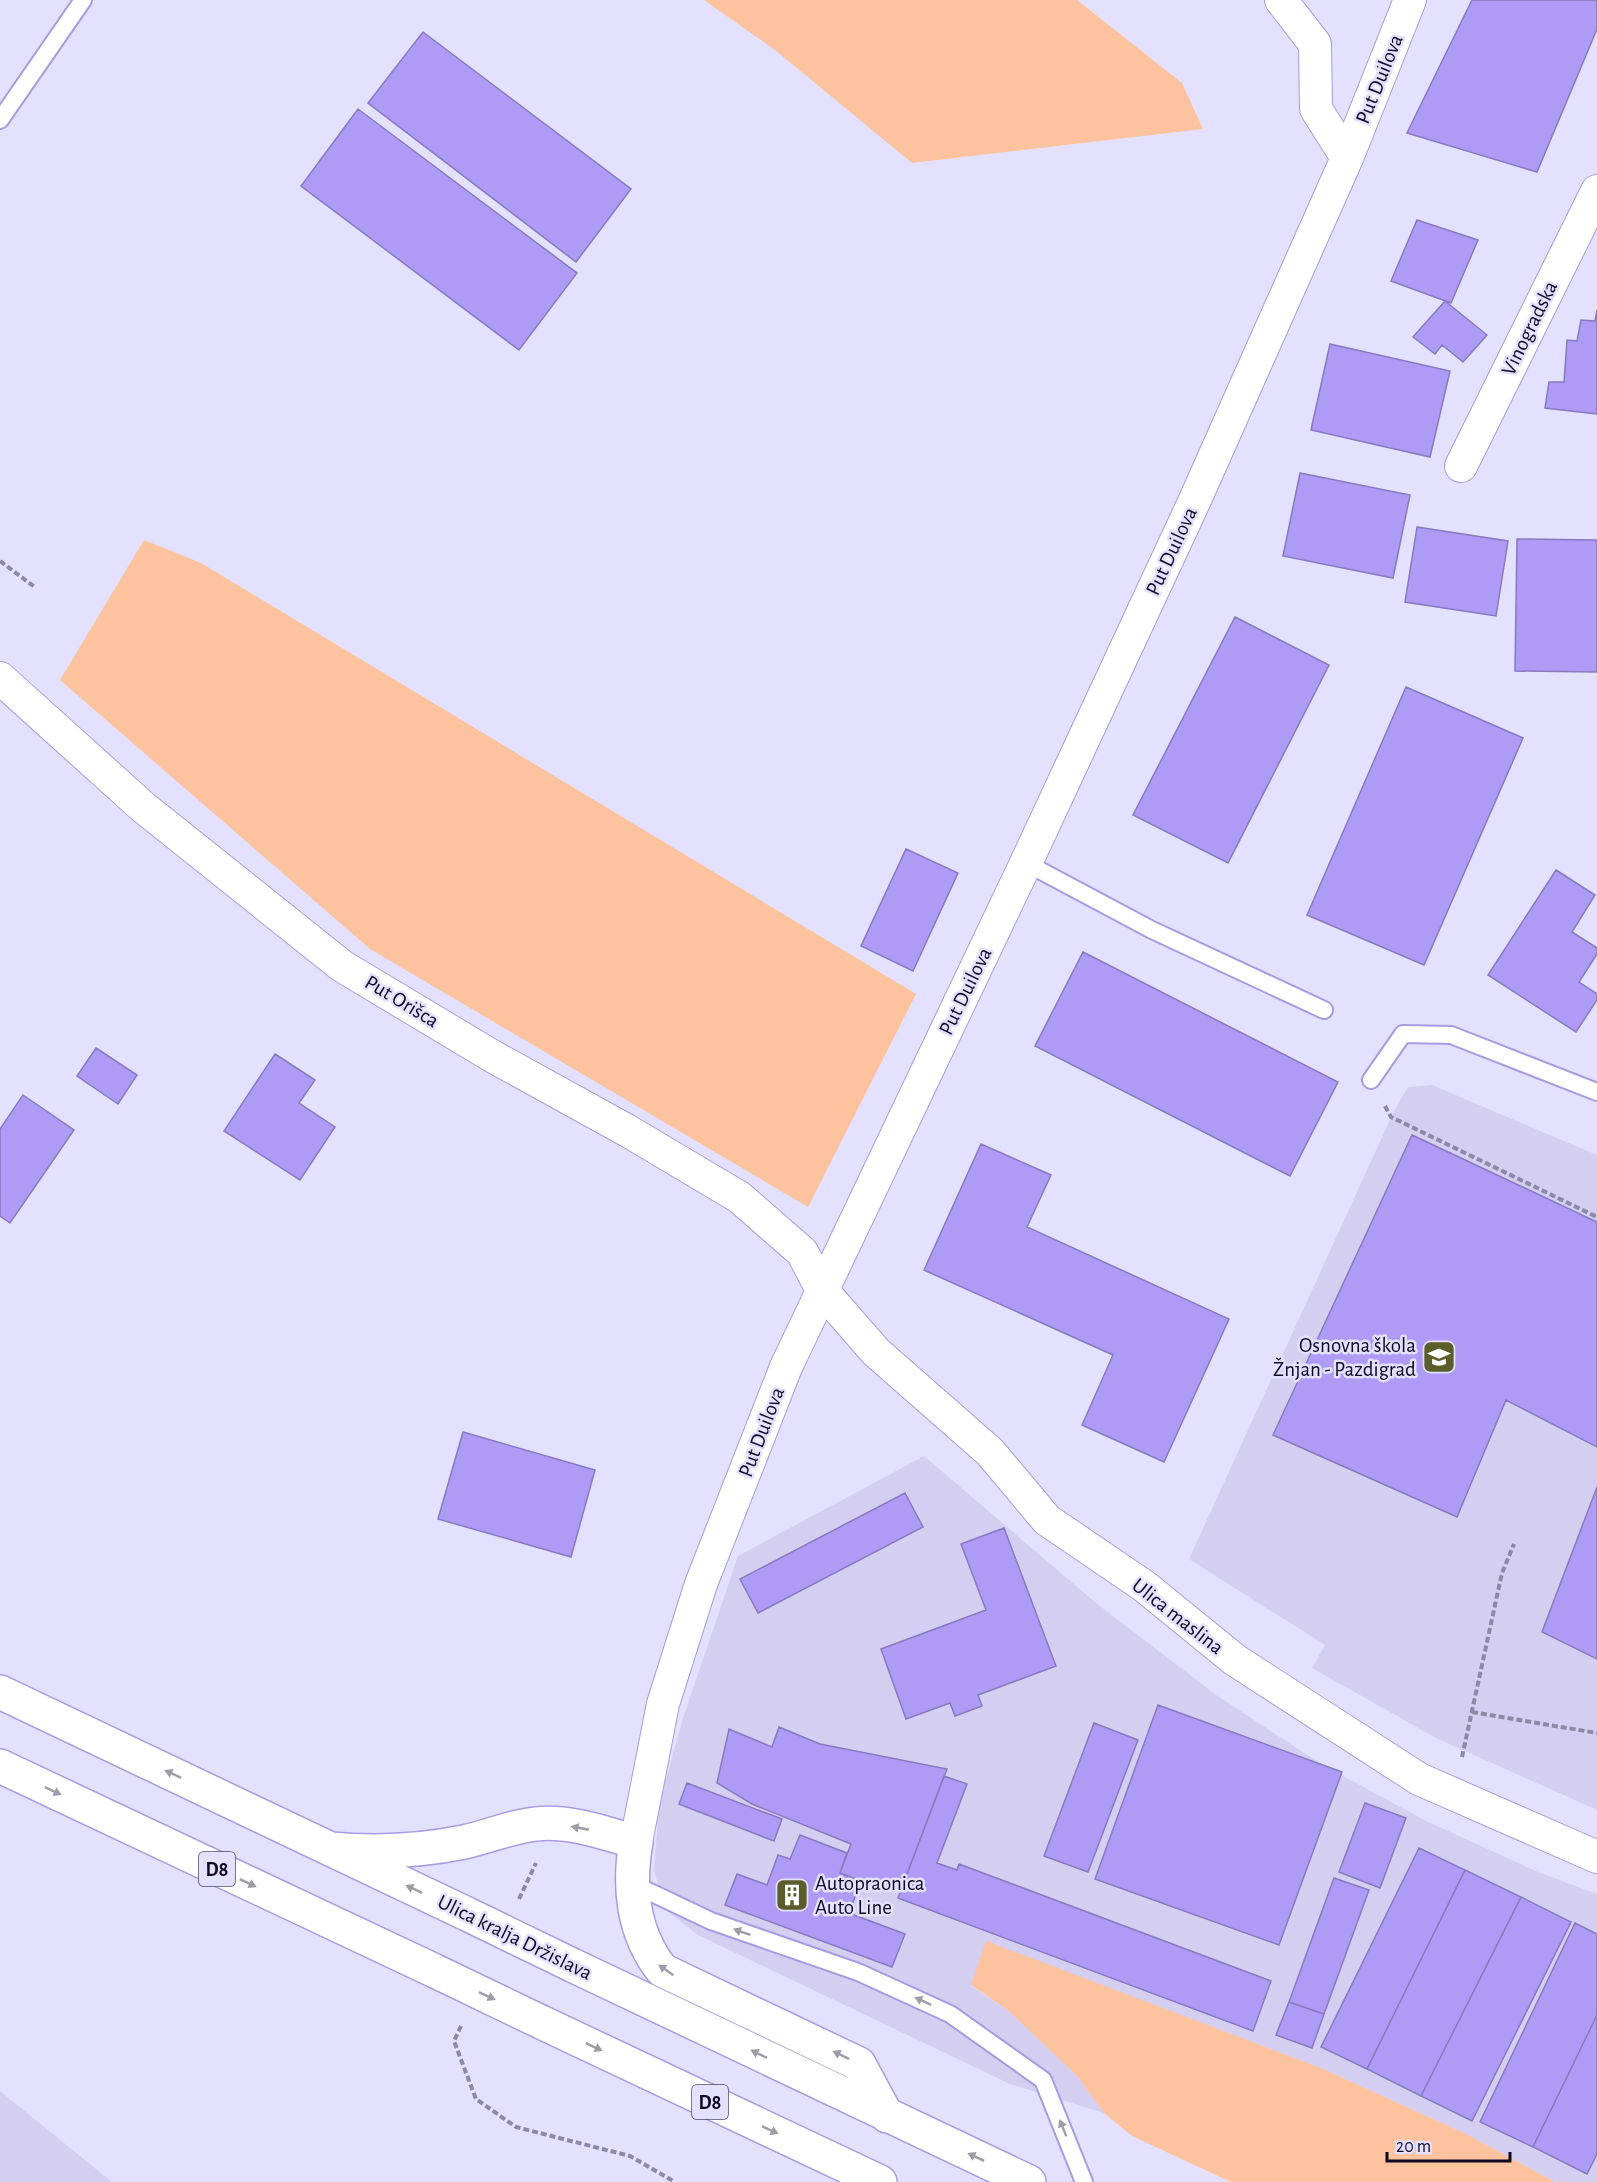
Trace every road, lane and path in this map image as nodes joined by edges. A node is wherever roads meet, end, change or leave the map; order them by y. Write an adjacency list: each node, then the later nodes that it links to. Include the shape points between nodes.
1 (83, 0): 4 (lane)
2 (1281, 0): 5 (street, Put Duilova, via 1315,44 1316,109)
3 (1410, 0): 5 (street, Put Duilova)
4 (0, 120)
5 (1347, 158): 11 (street, Put Duilova, via 1194,502)
6 (1597, 190): 7 (street, Vinogradska)
7 (1461, 466)
8 (0, 561): 9 (path)
9 (36, 588)
10 (0, 678): 16 (street, Put Orišca, via 143,807 342,966 739,1197 802,1252)
11 (1026, 863): 12 (lane, via 1152,930); 16 (street, Put Duilova)
12 (1324, 1010)
13 (1371, 1080): 14 (lane, via 1402,1034 1451,1035); 15 (path, via 1391,1117)
14 (1597, 1092)
15 (1597, 1217)
16 (822, 1290): 23 (street, Put Duilova, via 786,1367 701,1584 663,1704); 25 (street, Ulica maslina, via 876,1352 990,1452 1047,1520 1144,1586 1235,1660 1419,1779)
17 (1514, 1544): 19 (path, via 1502,1573)
18 (0, 1692): 24 (highway, Ulica kralja Držislava, one-way to 18)
19 (1472, 1712): 20 (path); 21 (path)
20 (1597, 1733)
21 (1461, 1763)
22 (0, 1766): 30 (highway, D8, one-way to 30, bridge)
23 (636, 1842): 24 (highway, one-way to 24, via 581,1827 536,1824 464,1842 407,1850); 26 (highway)
24 (331, 1849): 28 (highway, Ulica kralja Držislava, one-way to 24, bridge)
25 (1597, 1857)
26 (630, 1882): 28 (highway, one-way to 26, via 860,2064 662,1970 644,1938); 32 (lane, one-way to 26, via 1043,2080 950,2014 858,1972 711,1921)
27 (454, 2041): 29 (path, via 476,2099 516,2127 630,2156)
28 (887, 2116): 31 (highway, Ulica kralja Držislava, one-way to 28)
29 (675, 2182)
30 (880, 2182)
31 (1029, 2182)
32 (1084, 2182)

